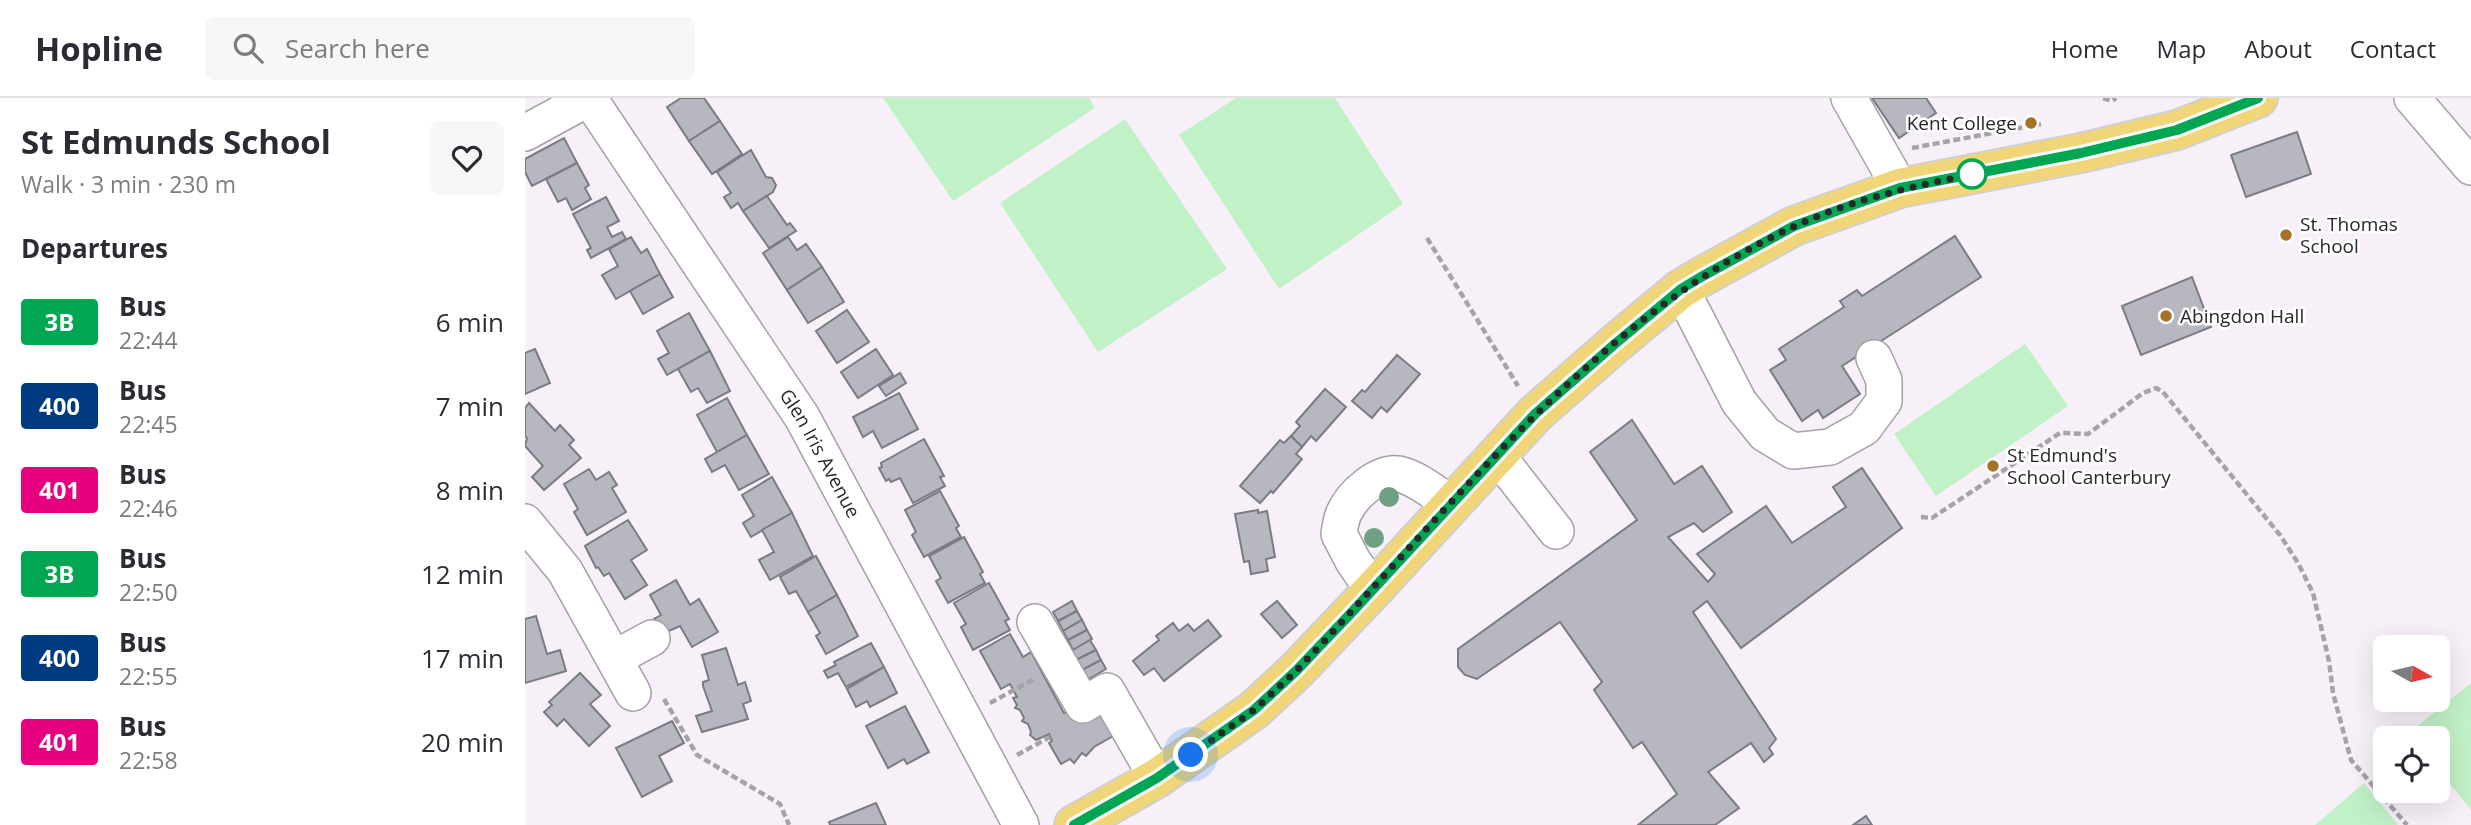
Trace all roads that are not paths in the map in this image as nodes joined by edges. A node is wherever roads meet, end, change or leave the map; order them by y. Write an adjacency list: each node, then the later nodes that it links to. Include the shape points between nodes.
1 (589, 98): 5 (street); 20 (street, Glen Iris Avenue, via 802,417)
2 (1849, 98): 7 (street)
3 (2258, 98): 7 (main road, via 2177,130)
4 (2412, 98): 6 (street)
5 (525, 133)
6 (2471, 167)
7 (1900, 188): 8 (main road, via 1794,226)
8 (1681, 289): 9 (street, via 1739,402 1765,434 1793,451 1830,447 1864,428 1884,401 1884,380); 10 (main road, via 1535,414)
9 (1874, 359)
10 (1497, 455): 11 (main road); 13 (street)
11 (1451, 504): 14 (main road); 14 (street, via 1398,474 1375,478 1360,493 1344,513 1339,534)
12 (525, 522): 17 (street, via 565,571)
13 (1556, 531)
14 (1373, 590): 19 (main road, via 1254,710)
15 (1035, 622): 19 (street, via 1083,705 1107,691)
16 (652, 638): 17 (street)
17 (615, 658): 18 (street)
18 (633, 693)
19 (1157, 778): 21 (main road)
20 (1021, 825)
21 (1074, 825)

